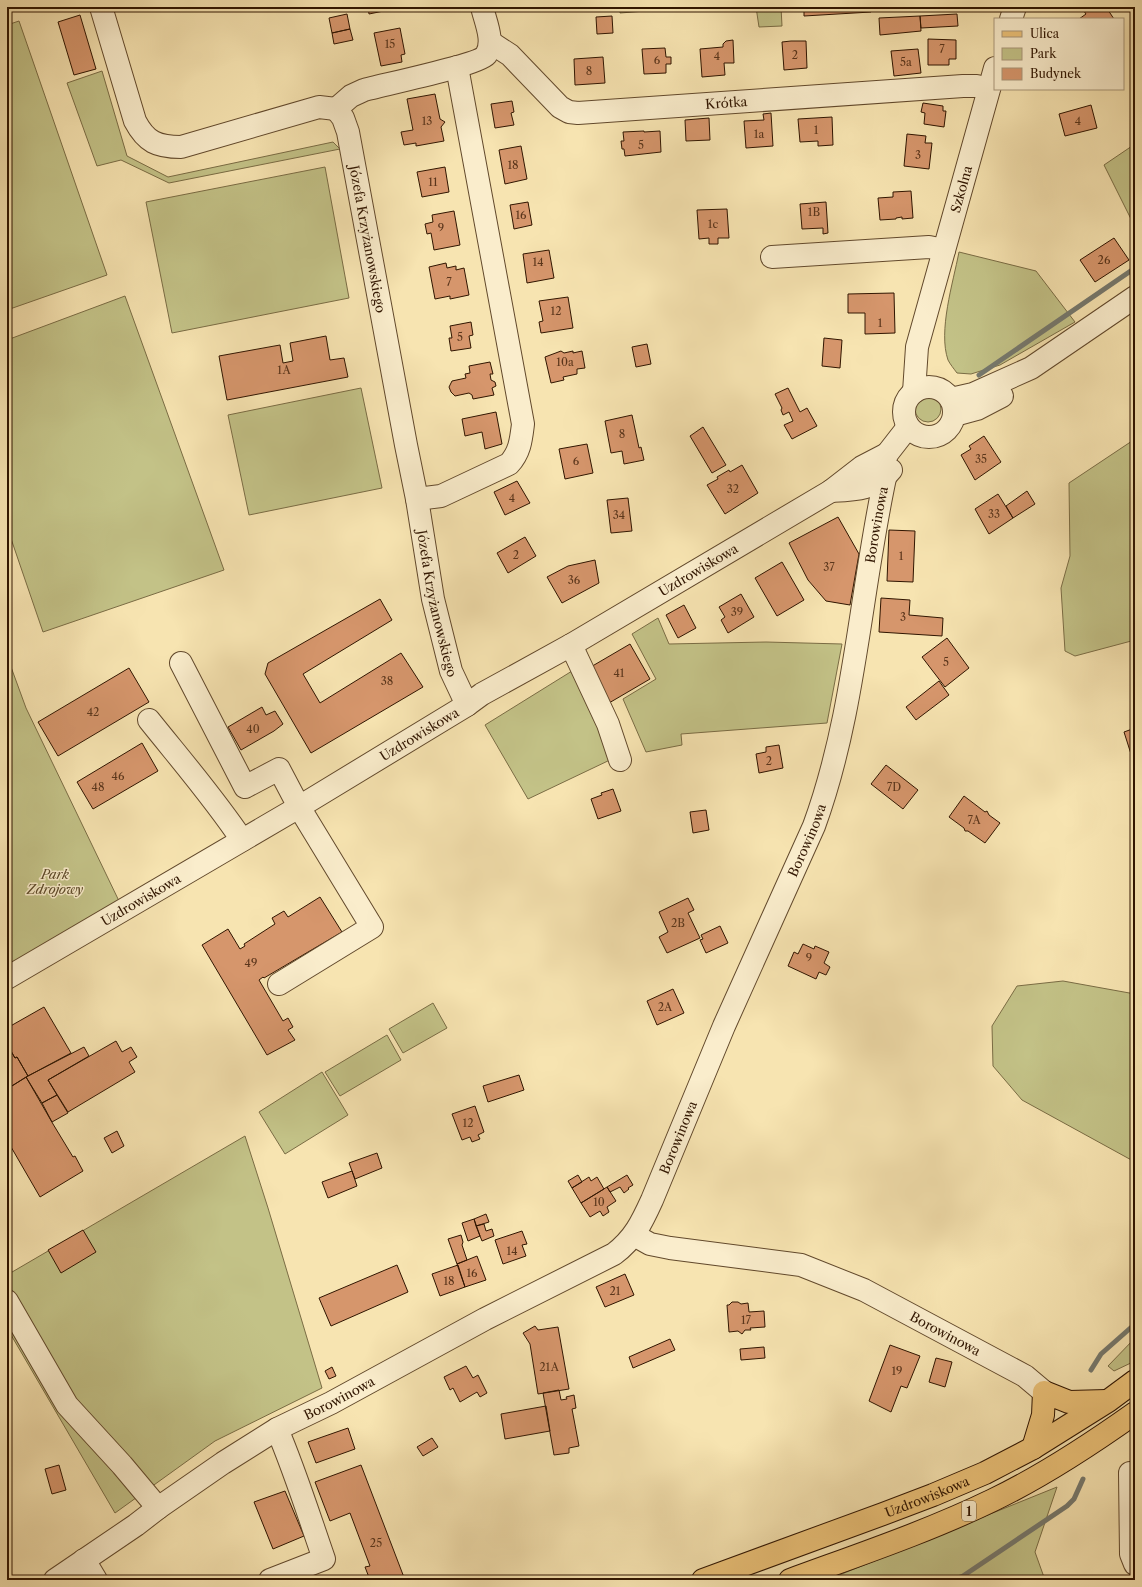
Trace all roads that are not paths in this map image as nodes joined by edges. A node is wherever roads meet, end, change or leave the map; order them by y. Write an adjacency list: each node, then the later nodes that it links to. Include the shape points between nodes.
1 (101, 7): 9 (street, via 135,121 142,134 154,143 167,147 181,147 319,107)
2 (482, 7): 5 (street)
3 (1015, 7): 4 (street)
4 (1011, 18)
5 (490, 42): 6 (street, via 485,55); 8 (street, Krótka, via 510,55 560,108 578,113 963,86)
6 (457, 67): 9 (street, via 364,90 351,96); 20 (street, via 521,416 521,445 509,464 441,496)
7 (994, 71): 8 (street, Szkolna)
8 (988, 89): 10 (street, Szkolna)
9 (336, 109): 20 (street, Józefa Krzyżanowskiego, via 343,118 348,132 404,437)
10 (944, 250): 11 (street, via 929,247); 13 (street, Szkolna, via 928,311)
11 (772, 257)
12 (1135, 297): 14 (street, via 1031,368 1019,385 998,399 977,409)
13 (922, 389): 14 (street, via 942,390); 15 (street, via 909,397 905,404 905,420)
14 (953, 407): 15 (street, via 953,423 942,434 927,438)
15 (914, 431): 16 (street, Borowinowa); 17 (street, via 908,447)
16 (887, 454): 17 (street, Borowinowa, via 883,465); 19 (street, Uzdrowiskowa, via 862,467)
17 (885, 478): 18 (street, Uzdrowiskowa); 21 (street, Borowinowa)
18 (856, 490): 19 (street, Uzdrowiskowa); 21 (street, via 869,500)
19 (831, 491): 22 (street, Uzdrowiskowa)
20 (418, 499): 24 (street, Józefa Krzyżanowskiego, via 433,599 451,671)
21 (878, 512): 31 (street, Borowinowa, via 848,698 823,801 724,1026 643,1221)
22 (571, 645): 24 (street, Uzdrowiskowa, via 482,694); 26 (street, via 608,724)
23 (181, 663): 27 (street, via 245,787 279,769)
24 (467, 705): 27 (street, Uzdrowiskowa)
25 (149, 720): 28 (street, via 226,816)
26 (620, 760)
27 (299, 807): 28 (street, Uzdrowiskowa); 30 (street, via 372,927)
28 (242, 840): 29 (street, Uzdrowiskowa)
29 (7, 978)
30 (279, 984)
31 (634, 1235): 34 (street, Borowinowa, via 650,1244 670,1248 801,1265 864,1290 1024,1376); 37 (street, Borowinowa, via 614,1254 485,1320 331,1404)
32 (7, 1301): 40 (street, via 67,1406)
33 (1135, 1381): 35 (main road, Uzdrowiskowa / 1)
34 (1044, 1392): 35 (main road, via 1069,1402); 38 (main road, via 1043,1415)
35 (1108, 1401): 38 (main road, Uzdrowiskowa / 1)
36 (1135, 1413): 47 (main road, 1, via 1042,1474 994,1500 944,1523)
37 (277, 1429): 40 (street, Borowinowa); 45 (street, via 324,1559)
38 (1033, 1448): 46 (main road, Uzdrowiskowa / 1, via 933,1495)
39 (1130, 1473): 42 (street, via 1131,1554)
40 (158, 1508): 41 (street, Borowinowa)
41 (84, 1560): 43 (street, Borowinowa); 44 (street)
42 (1135, 1564)
43 (55, 1580)
44 (96, 1580)
45 (270, 1580)
46 (703, 1580)
47 (790, 1580)

